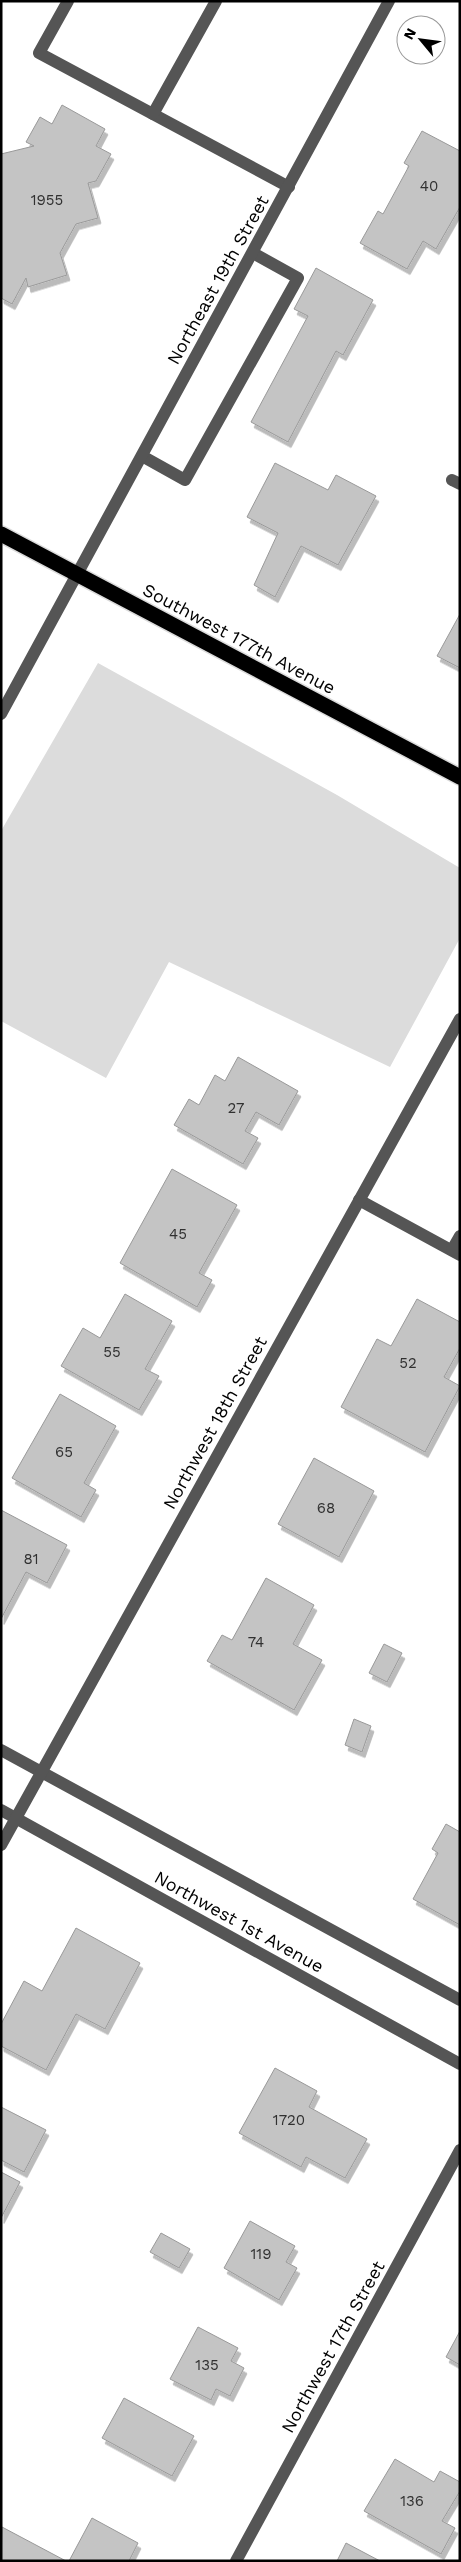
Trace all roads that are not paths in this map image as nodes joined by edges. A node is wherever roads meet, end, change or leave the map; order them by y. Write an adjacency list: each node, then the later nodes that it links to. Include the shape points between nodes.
1 (68, 1): 4 (street, via 39,53)
2 (216, 1): 4 (street)
3 (389, 1): 5 (street, Northeast 19th Street)
4 (153, 114): 5 (street)
5 (288, 187): 6 (street, Northeast 19th Street)
6 (253, 253): 7 (street, Northeast 19th Street); 7 (street, via 298,278 185,480)
7 (142, 456): 9 (street, Northeast 19th Street)
8 (1, 534): 9 (highway, Southwest 177th Avenue)
9 (78, 575): 10 (street, Northeast 19th Street); 11 (highway, Southwest 177th Avenue)
10 (1, 714)
11 (460, 777)
12 (460, 1019): 13 (street, Northwest 18th Street)
13 (360, 1200): 15 (street); 17 (street, Northwest 18th Street)
14 (460, 1236): 15 (street)
15 (456, 1252)
16 (1, 1750): 17 (street, Northwest 1st Avenue)
17 (42, 1772): 19 (street, Northwest 18th Street); 21 (street, Northwest 1st Avenue)
18 (1, 1810): 19 (street, Northwest 1st Avenue)
19 (15, 1818): 20 (street, Northwest 18th Street); 22 (street, Northwest 1st Avenue)
20 (1, 1844)
21 (460, 2000)
22 (460, 2064)
23 (460, 2150): 24 (street, Northwest 17th Street)
24 (236, 2561)

